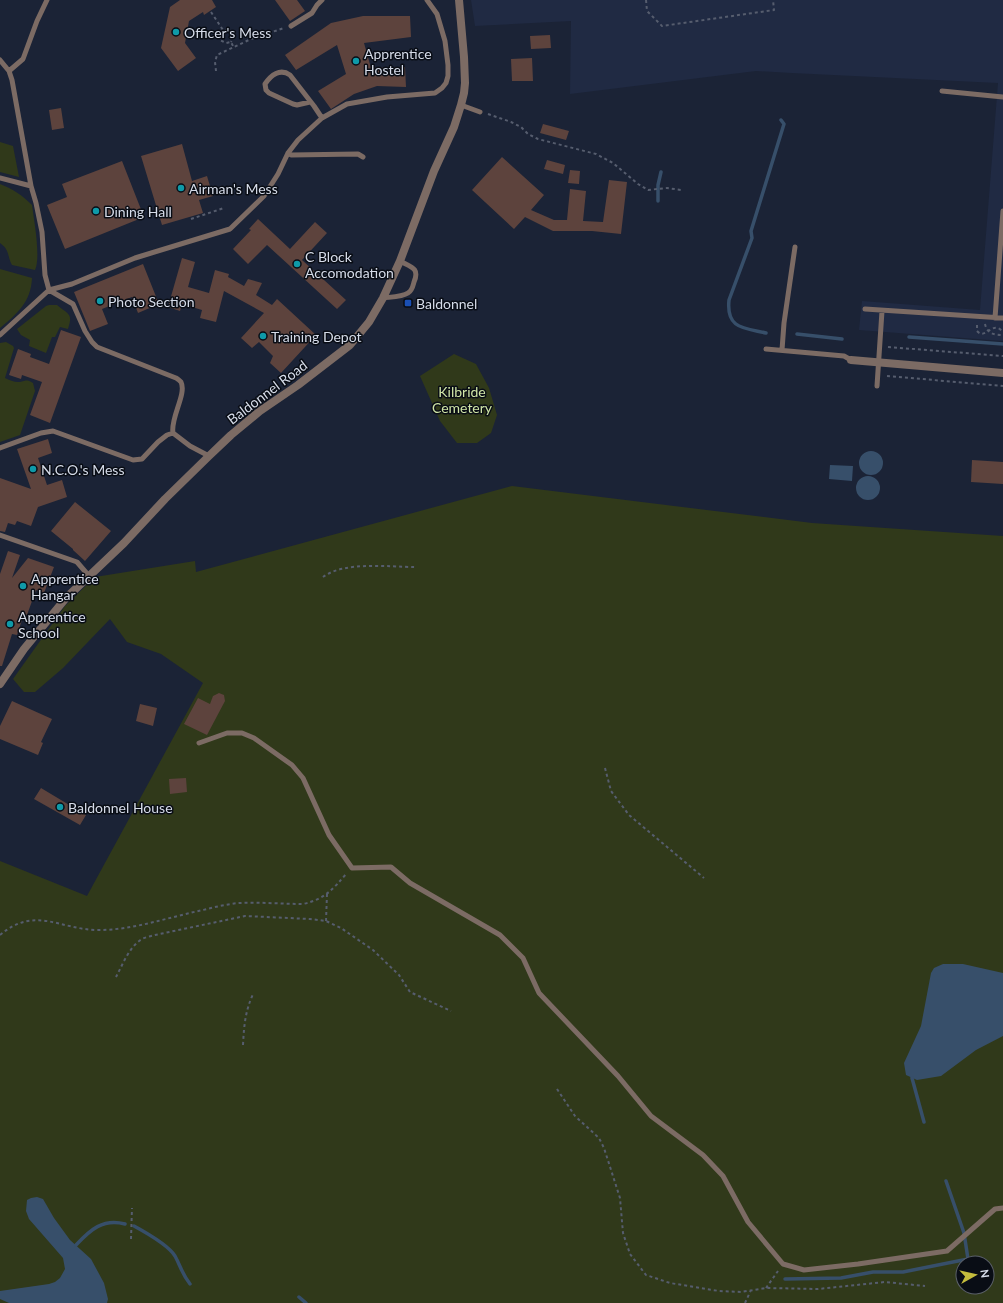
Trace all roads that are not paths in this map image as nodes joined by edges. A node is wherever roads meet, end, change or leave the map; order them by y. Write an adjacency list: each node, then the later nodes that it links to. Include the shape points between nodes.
1 (47, 0): 7 (lane, via 23,59)
2 (322, 0): 5 (lane, via 312,13)
3 (428, 0): 13 (lane, via 437,14 445,41 448,76 442,88 434,93 347,104)
4 (459, 0): 11 (street, Baldonnel Road, via 465,83)
5 (291, 26)
6 (0, 60): 7 (lane)
7 (9, 71): 17 (lane)
8 (942, 91): 9 (lane)
9 (1003, 97)
10 (310, 102): 10 (lane, via 293,104 269,93 265,84 269,78 280,72 287,73); 13 (lane)
11 (461, 105): 12 (lane); 20 (street, Baldonnel Road)
12 (480, 112)
13 (322, 118): 14 (lane)
14 (288, 153): 15 (lane, via 358,154); 21 (lane, via 264,196 230,229 135,258 72,284)
15 (363, 157)
16 (0, 178): 17 (lane)
17 (31, 186): 21 (lane, via 42,232 45,275)
18 (1003, 211): 25 (lane)
19 (795, 247): 29 (lane)
20 (400, 261): 22 (street, Baldonnel Road); 22 (lane, via 415,269 416,276 411,290 406,294)
21 (49, 290): 27 (lane); 34 (lane, via 73,304 85,331 97,347 181,382)
22 (383, 298): 36 (street, Baldonnel Road, via 369,322 350,345 260,411)
23 (865, 309): 24 (lane)
24 (882, 311): 25 (lane); 31 (lane)
25 (995, 318): 26 (lane)
26 (1003, 318)
27 (0, 335)
28 (766, 349): 29 (lane)
29 (782, 350): 30 (lane, via 844,356)
30 (851, 360): 31 (street)
31 (878, 363): 32 (street); 33 (lane)
32 (1003, 374)
33 (876, 386)
34 (173, 433): 35 (lane, via 167,435 145,457 138,460 53,431); 36 (lane)
35 (0, 448)
36 (209, 456): 38 (street, Baldonnel Road)
37 (0, 535): 38 (lane, via 77,562)
38 (89, 576): 39 (street, Baldonnel Road, via 44,623)
39 (0, 684)
40 (199, 743): 41 (lane, via 227,733 242,733 254,738 292,765 303,778 328,835 352,868 391,867 410,883 500,935 523,958 539,993 618,1076 651,1116 703,1155 723,1176 748,1222 783,1264 804,1270 947,1251 996,1209)
41 (1003, 1208)

